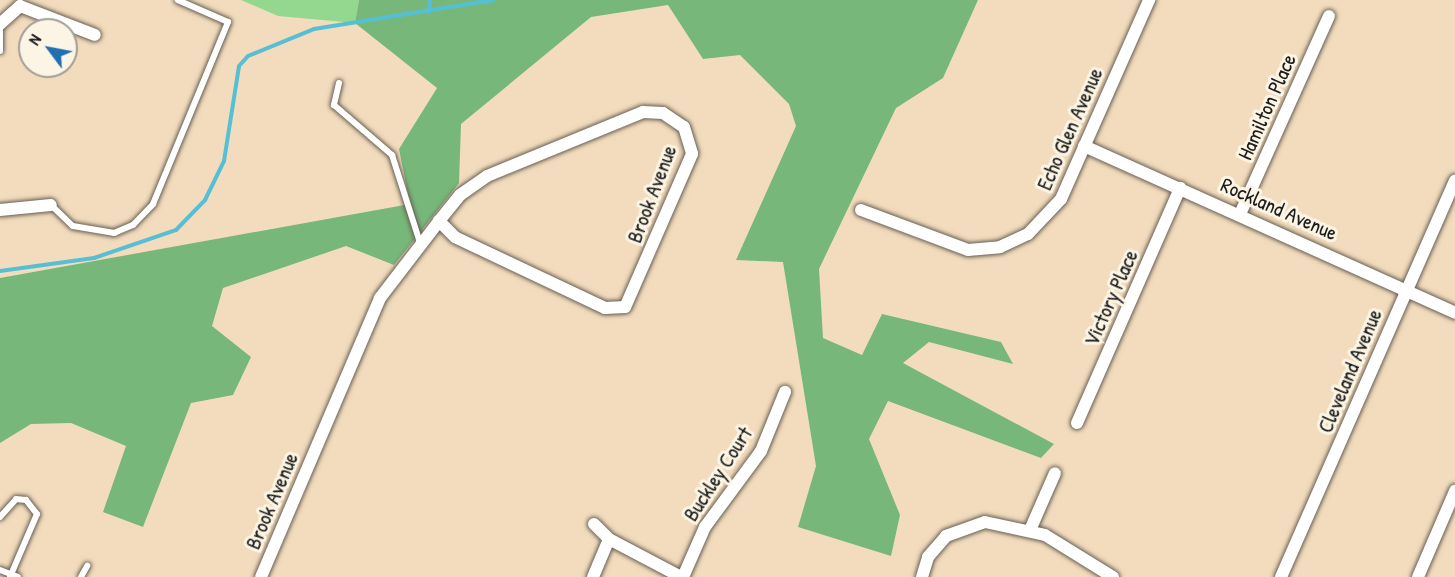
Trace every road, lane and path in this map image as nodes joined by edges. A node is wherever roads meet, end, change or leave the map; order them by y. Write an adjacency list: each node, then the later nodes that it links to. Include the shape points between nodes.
1 (178, 0): 12 (lane, via 228,22 153,204 133,225 114,232 73,226)
2 (1149, 0): 9 (street, Echo Glen Avenue)
3 (16, 3): 5 (street); 6 (street)
4 (1329, 16): 15 (street, Hamilton Place)
5 (0, 25): 7 (lane)
6 (94, 35)
7 (0, 51)
8 (339, 83): 17 (lane, via 334,105 392,155)
9 (1084, 146): 11 (street, Rockland Avenue); 14 (street, Echo Glen Avenue, via 1052,213 1028,234 1000,247 954,248)
10 (1455, 180): 18 (street, Cleveland Avenue)
11 (1180, 188): 15 (street, Rockland Avenue); 21 (street, Victory Place)
12 (51, 205): 13 (street)
13 (0, 210)
14 (861, 210)
15 (1240, 214): 18 (street, Rockland Avenue)
16 (439, 221): 16 (street, Brook Avenue, via 460,195 487,176 643,112 667,114 689,135 690,160 630,301 617,310 454,237); 17 (street, Brook Avenue)
17 (420, 243): 32 (street, Brook Avenue, via 380,298)
18 (1406, 289): 19 (street, Rockland Avenue); 37 (street, Cleveland Avenue)
19 (1455, 313)
20 (785, 392): 34 (street, Buckley Court, via 761,451 705,527)
21 (1077, 423)
22 (1054, 473): 26 (street)
23 (1455, 491): 38 (street)
24 (0, 517): 30 (lane, via 16,499 26,500 37,514)
25 (594, 524): 27 (street)
26 (1030, 530): 35 (street, via 999,523 971,525 946,536 928,557); 36 (street, via 1068,546)
27 (609, 539): 33 (street); 34 (street)
28 (87, 566): 31 (lane)
29 (0, 570): 30 (lane)
30 (13, 576)
31 (81, 577)
32 (261, 577)
33 (592, 577)
34 (682, 577)
35 (922, 577)
36 (1113, 577)
37 (1281, 577)
38 (1418, 577)

